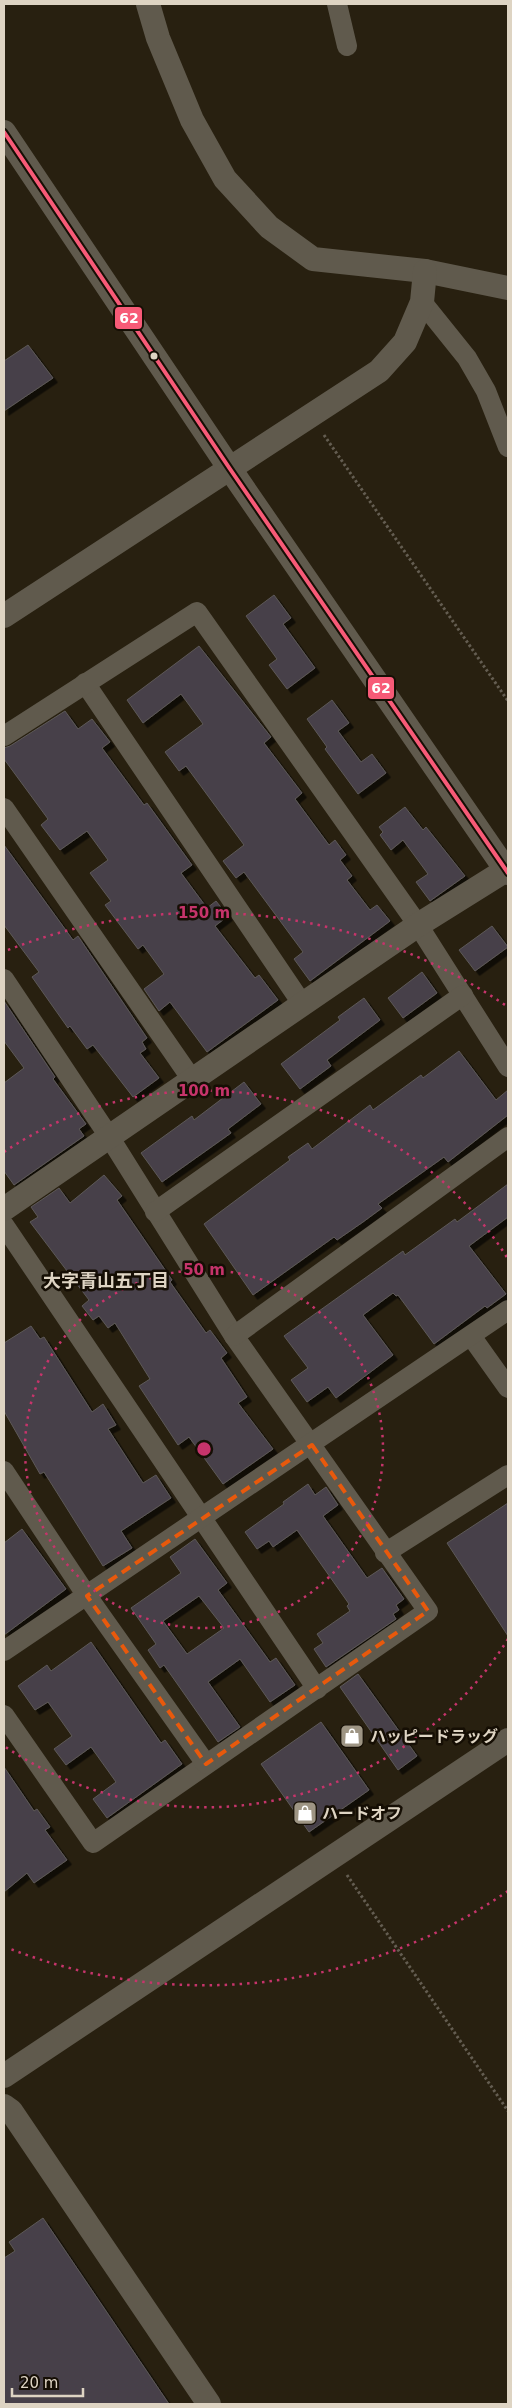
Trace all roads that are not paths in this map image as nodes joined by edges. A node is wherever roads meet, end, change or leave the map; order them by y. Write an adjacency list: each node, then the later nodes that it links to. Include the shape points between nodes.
1 (148, 4): 5 (street, via 158,38 192,120 226,179 269,227 313,258)
2 (337, 4): 3 (street)
3 (347, 46)
4 (4, 132): 9 (street)
5 (425, 271): 6 (street); 7 (street)
6 (508, 288)
7 (422, 302): 8 (street, via 467,358 486,391); 9 (street, via 405,342 379,371)
8 (508, 447)
9 (230, 468): 10 (street); 14 (street)
10 (4, 616)
11 (85, 683): 12 (street); 15 (street, via 197,612); 18 (street)
12 (4, 736)
13 (4, 808): 20 (street)
14 (508, 870): 15 (street)
15 (418, 926): 17 (street); 18 (street)
16 (4, 979): 22 (street)
17 (463, 995): 19 (street); 24 (street)
18 (303, 1005): 20 (street)
19 (508, 1067)
20 (193, 1081): 22 (street)
21 (508, 1136): 27 (street)
22 (110, 1138): 23 (street); 24 (street)
23 (4, 1209)
24 (155, 1212): 27 (street)
25 (4, 1225): 33 (street)
26 (508, 1310): 28 (street)
27 (234, 1336): 30 (street)
28 (471, 1336): 29 (street); 30 (street)
29 (508, 1388)
30 (312, 1444): 33 (street); 34 (street)
31 (4, 1471): 35 (street)
32 (508, 1475): 34 (street)
33 (200, 1516): 35 (street); 37 (street)
34 (385, 1552): 37 (street, via 428,1611)
35 (87, 1596): 36 (street); 40 (street)
36 (4, 1651)
37 (317, 1689): 40 (street)
38 (4, 1715): 40 (street, via 93,1843)
39 (508, 1740): 41 (street)
40 (206, 1764)
41 (4, 2076)
42 (4, 2106): 43 (street, via 11,2111)
43 (209, 2404)

